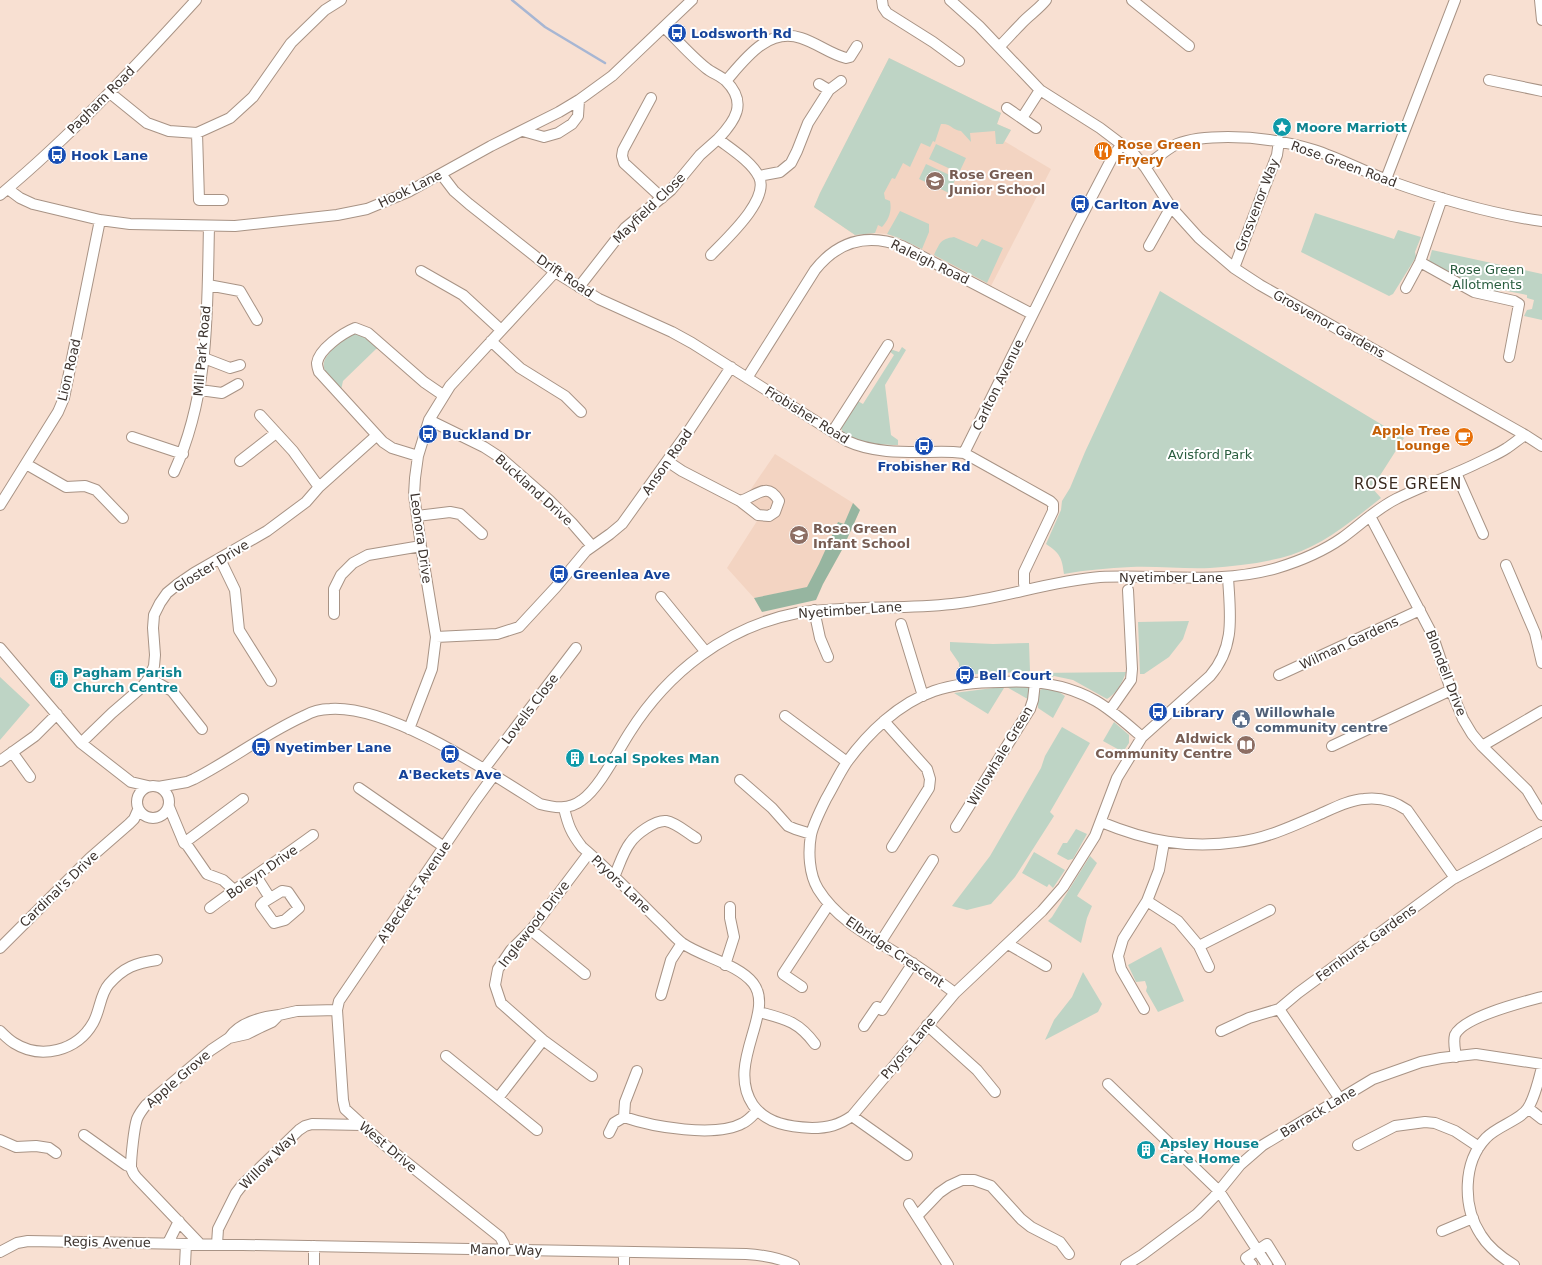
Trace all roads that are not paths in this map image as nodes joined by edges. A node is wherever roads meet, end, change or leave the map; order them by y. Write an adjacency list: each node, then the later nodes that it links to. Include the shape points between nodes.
1 (196, 0): 23 (street, Pagham Road)
2 (341, 0): 30 (street, via 325,10 291,43 252,97 230,118)
3 (692, 0): 11 (street, Hook Lane)
4 (882, 0): 15 (street, via 887,13)
5 (950, 0): 14 (street)
6 (1046, 0): 14 (street)
7 (1132, 0): 13 (street)
8 (1455, 0): 37 (street)
9 (1540, 0): 10 (street)
10 (1542, 20)
11 (664, 27): 17 (street, via 706,68); 25 (street, Hook Lane, via 612,76)
12 (857, 46): 17 (street, via 850,57 846,58 801,38 773,38 756,48)
13 (1189, 46)
14 (998, 47): 21 (street)
15 (959, 61)
16 (1489, 80): 22 (street)
17 (726, 81): 31 (street, Mayfield Close, via 736,94 738,108 730,126)
18 (840, 81): 20 (street)
19 (820, 84): 20 (street)
20 (829, 90): 36 (street, via 808,123 791,163 780,172)
21 (1040, 90): 27 (street); 33 (street)
22 (1542, 91)
23 (110, 93): 30 (street, via 147,123 169,131); 38 (street, Pagham Road)
24 (651, 98): 39 (street, via 622,156 624,163)
25 (579, 100): 29 (street, Hook Lane); 29 (street, via 578,116 572,124 558,133 544,137)
26 (1007, 108): 27 (street)
27 (1022, 118): 28 (street)
28 (1036, 128)
29 (523, 131): 35 (street, Hook Lane)
30 (197, 133): 41 (street, via 198,200)
31 (718, 139): 36 (street, via 743,158); 39 (street, Mayfield Close, via 700,155 687,173)
32 (1279, 141): 34 (street, Rose Green Road, via 1243,137 1195,139 1164,152); 37 (street, Rose Green Road, via 1315,150); 49 (street, Grosvenor Way)
33 (1122, 144): 34 (street); 55 (street, Carlton Avenue, via 1079,220)
34 (1146, 168): 42 (street, Grosvenor Gardens)
35 (440, 174): 45 (street, Hook Lane, via 408,192 367,209 337,215 235,226); 51 (street, Drift Road, via 468,204)
36 (759, 176): 47 (street, via 761,190 749,212)
37 (1386, 179): 40 (street, Rose Green Road)
38 (4, 192): 43 (street, Hook Lane, via 33,204)
39 (662, 198): 53 (street, Mayfield Close, via 625,228)
40 (1442, 198): 44 (street, Rose Green Road, via 1487,211); 48 (street)
41 (223, 200)
42 (1171, 206): 46 (street); 49 (street, Grosvenor Gardens, via 1200,238)
43 (100, 220): 45 (street, Hook Lane, via 130,224); 83 (street, Lion Road, via 64,398)
44 (1542, 221)
45 (209, 226): 52 (street, Mill Park Road)
46 (1149, 246)
47 (711, 255)
48 (1420, 262): 54 (street); 61 (street, via 1474,292 1519,304)
49 (1234, 268): 74 (street, Grosvenor Gardens)
50 (421, 271): 57 (street, via 463,295)
51 (555, 272): 53 (street, Drift Road); 57 (street, Leonora Drive)
52 (208, 285): 56 (street, via 240,291); 62 (street, Mill Park Road)
53 (579, 288): 60 (street, Drift Road, via 672,332)
54 (1406, 288)
55 (1032, 314): 65 (street, Raleigh Road, via 902,246 889,241 863,239 846,245 824,258); 78 (street, Carlton Avenue)
56 (258, 320)
57 (501, 330): 58 (street, Leonora Drive)
58 (491, 341): 68 (street, Leonora Drive); 69 (street, via 520,368 565,396)
59 (888, 345): 72 (street)
60 (707, 352): 64 (street, Frobisher Road)
61 (1509, 357)
62 (204, 358): 63 (street, via 230,368); 67 (street, Mill Park Road)
63 (240, 365)
64 (731, 367): 65 (street, Frobisher Road); 81 (street, Anson Road)
65 (748, 378): 72 (street, Frobisher Road)
66 (238, 384): 67 (street, via 222,393)
67 (200, 390): 79 (street, Mill Park Road, via 192,428)
68 (443, 395): 71 (street, Leonora Drive); 75 (street, via 424,382 368,332 355,328 344,333 319,357 319,372)
69 (581, 412)
70 (260, 414): 73 (street)
71 (429, 420): 80 (street, Leonora Drive); 95 (street, Buckland Drive, via 501,458 549,500)
72 (833, 431): 78 (street, Frobisher Road, via 855,444 869,448)
73 (276, 433): 82 (street); 86 (street, via 293,451)
74 (1525, 435): 77 (street, Grosvenor Gardens); 85 (street, Nyetimber Lane, via 1507,449)
75 (376, 436): 80 (street, via 392,448); 86 (street, Gloster Drive)
76 (132, 437): 79 (street)
77 (1542, 446)
78 (964, 453): 99 (street, via 1052,502 1053,511 1024,572)
79 (183, 454): 84 (street, Mill Park Road)
80 (418, 456): 89 (street, Leonora Drive, via 414,495)
81 (667, 460): 87 (street, via 682,471); 95 (street, Anson Road, via 622,524)
82 (240, 461)
83 (26, 464): 88 (street, Lion Road); 91 (street, via 66,487 85,486 96,490)
84 (174, 472)
85 (1456, 474): 90 (street, Nyetimber Lane, via 1393,501); 93 (street)
86 (319, 487): 96 (street, Gloster Drive, via 306,502 267,531)
87 (740, 501)
88 (0, 505)
89 (417, 516): 92 (street, via 450,512 460,514); 94 (street, Leonora Drive)
90 (1370, 516): 98 (street, Nyetimber Lane, via 1343,537 1300,561 1259,573); 103 (street, Blondell Drive)
91 (123, 518)
92 (482, 534)
93 (1484, 534)
94 (421, 546): 104 (street, via 368,555 353,563 334,589); 106 (street, Leonora Drive)
95 (592, 546): 106 (street, Anson Road, via 520,627 497,634)
96 (220, 559): 113 (street, Gloster Drive, via 178,584 160,603 154,615 155,655); 114 (street, via 235,590 240,630)
97 (1506, 565): 111 (street, via 1535,634)
98 (1228, 577): 99 (street, Nyetimber Lane, via 1100,577); 125 (street, Pryors Lane, via 1230,634 1226,651 1218,667)
99 (1025, 590): 102 (street, Nyetimber Lane, via 954,604)
100 (1128, 590): 118 (street, via 1131,680)
101 (661, 597): 109 (street)
102 (814, 610): 109 (street, Nyetimber Lane, via 775,618 746,628); 110 (street, via 820,638)
103 (1420, 610): 112 (street, Wilman Gardens); 116 (street, Blondell Drive, via 1432,634)
104 (334, 614)
105 (901, 624): 117 (street)
106 (436, 637): 124 (street, Leonora Drive, via 432,669)
107 (0, 648): 120 (street)
108 (576, 648): 132 (street, Lovells Close)
109 (705, 652): 143 (street, Nyetimber Lane, via 677,676 644,711 584,799)
110 (828, 657)
111 (1542, 662)
112 (1279, 675)
113 (149, 678): 123 (street, via 172,690); 126 (street, Gloster Drive)
114 (271, 681)
115 (1035, 682): 117 (street, Elbridge Crescent, via 982,682 935,691); 118 (street, Elbridge Crescent, via 1054,684 1075,691); 148 (street, Willowhale Green, via 1030,709)
116 (1451, 690): 127 (street); 128 (street, Blondell Drive, via 1463,719)
117 (923, 696): 122 (street, Elbridge Crescent, via 902,706)
118 (1110, 710): 125 (street, Elbridge Crescent)
119 (1542, 711): 128 (street)
120 (57, 714): 126 (street); 129 (street, via 35,736)
121 (785, 716): 131 (street)
122 (884, 721): 131 (street, Elbridge Crescent); 158 (street, via 928,769 930,779 929,788)
123 (202, 729)
124 (409, 729): 132 (street); 137 (street, via 366,713 330,708 305,715)
125 (1142, 737): 147 (street, Pryors Lane, via 1117,778)
126 (81, 743): 136 (street)
127 (1332, 746)
128 (1482, 746): 145 (street, Blondell Drive, via 1527,790)
129 (12, 752): 130 (street); 134 (street)
130 (0, 761)
131 (847, 762): 152 (street, Elbridge Crescent)
132 (484, 769): 133 (street)
133 (494, 775): 143 (street, via 540,804); 157 (street, A'Becket's Avenue)
134 (30, 777)
135 (740, 780): 152 (street, via 788,826)
136 (131, 782): 138 (street); 140 (street)
137 (187, 782): 138 (street); 142 (street, via 174,794)
138 (153, 786): 140 (street, via 140,792); 142 (street, via 166,792)
139 (359, 788): 157 (street)
140 (138, 796): 144 (street)
141 (243, 799): 156 (street)
142 (169, 804): 146 (street, via 167,811); 149 (street)
143 (564, 808): 159 (street, Pryors Lane, via 572,835)
144 (138, 810): 146 (street, via 145,817); 150 (street, Cardinal's Drive, via 134,819)
145 (1542, 815)
146 (155, 818): 149 (street); 150 (street, Cardinal's Drive)
147 (1101, 822): 155 (street, via 1122,831); 174 (street, Pryors Lane, via 1063,887)
148 (956, 827)
149 (177, 828): 156 (street)
150 (120, 832): 176 (street, Cardinal's Drive, via 90,858)
151 (1542, 832): 163 (street, Fernhurst Gardens)
152 (811, 834): 167 (street, Elbridge Crescent, via 811,867 818,888)
153 (313, 835): 161 (street, Boleyn Drive)
154 (696, 838): 162 (street, via 675,825 657,822 642,831 630,843)
155 (1164, 842): 163 (street, via 1190,845 1239,842 1268,835 1341,805 1363,799 1382,799 1407,810); 166 (street, via 1159,870)
156 (184, 843): 164 (street, via 207,874 223,880)
157 (444, 847): 188 (street, A'Becket's Avenue, via 339,1001)
158 (892, 847)
159 (589, 853): 162 (street, Pryors Lane); 171 (street, Inglewood Drive)
160 (933, 860): 173 (street)
161 (256, 876): 164 (street, Boleyn Drive); 165 (street)
162 (614, 877): 172 (street, Pryors Lane)
163 (1455, 878): 187 (street, Fernhurst Gardens)
164 (234, 890): 169 (street, Boleyn Drive)
165 (270, 898)
166 (1147, 901): 175 (street, via 1178,921); 189 (street, via 1123,939 1118,956 1121,969)
167 (829, 904): 173 (street, Elbridge Crescent, via 846,921); 183 (street, via 783,974)
168 (730, 906): 179 (street, via 734,937)
169 (210, 908)
170 (1270, 910): 175 (street)
171 (531, 930): 182 (street); 195 (street, Inglewood Drive, via 511,950 498,969 495,985 501,1003)
172 (682, 943): 179 (street, Pryors Lane); 185 (street, via 671,960)
173 (880, 943): 178 (street, Elbridge Crescent)
174 (1008, 944): 180 (street); 184 (street, Pryors Lane)
175 (1199, 946): 181 (street)
176 (0, 948)
177 (157, 960): 193 (street, via 137,963 122,971 108,985 93,1022 84,1035 73,1044 53,1052 33,1051 13,1043)
178 (913, 963): 184 (street, Elbridge Crescent); 192 (street, via 882,1010 877,1007)
179 (725, 965): 190 (street, Pryors Lane, via 744,975 754,984 760,1001)
180 (1046, 966)
181 (1209, 966)
182 (585, 974)
183 (802, 987)
184 (955, 993): 191 (street, Pryors Lane)
185 (661, 995)
186 (1542, 997): 198 (street, via 1478,1017 1459,1030 1454,1042)
187 (1279, 1009): 194 (street, Fernhurst Gardens, via 1249,1018); 206 (street)
188 (336, 1010): 208 (street); 223 (street, Apple Grove, via 280,1015 261,1028 229,1038 211,1050 146,1105 140,1113 136,1121)
189 (1144, 1010)
190 (759, 1012): 196 (street, via 792,1023 806,1032); 209 (street, Pryors Lane, via 744,1070 744,1084 748,1097)
191 (927, 1025): 204 (street, via 977,1070); 210 (street, Pryors Lane)
192 (864, 1026)
193 (0, 1031)
194 (1221, 1031)
195 (543, 1040): 202 (street, Inglewood Drive); 205 (street)
196 (815, 1044)
197 (446, 1056): 205 (street)
198 (1456, 1056): 199 (street, Barrack Lane, via 1476,1054); 206 (street, Barrack Lane, via 1421,1062 1373,1079)
199 (1542, 1064)
200 (1542, 1067): 207 (street)
201 (637, 1071): 211 (street, via 625,1102)
202 (592, 1076)
203 (1108, 1084): 224 (street)
204 (995, 1092)
205 (498, 1098): 215 (street)
206 (1340, 1098): 224 (street, Barrack Lane, via 1263,1145 1240,1165)
207 (1528, 1108): 212 (street); 220 (street, via 1495,1131)
208 (345, 1109): 213 (street); 214 (street, West Drive)
209 (758, 1111): 210 (street, Pryors Lane, via 766,1119 807,1128 835,1126); 211 (street, via 745,1123 718,1130 666,1127 640,1123)
210 (852, 1116): 222 (street)
211 (624, 1117): 216 (street, via 614,1123)
212 (1542, 1119)
213 (330, 1124): 214 (street, Willow Way); 233 (street, Willow Way, via 312,1124 299,1130 243,1184 218,1229)
214 (362, 1125): 235 (street, West Drive, via 500,1238)
215 (537, 1130)
216 (609, 1133)
217 (84, 1135): 223 (street)
218 (0, 1140): 221 (street, via 16,1147 49,1148)
219 (1358, 1145): 220 (street, via 1395,1126 1425,1122 1455,1130)
220 (1479, 1147): 227 (street, via 1470,1168 1468,1181)
221 (56, 1153)
222 (907, 1155)
223 (131, 1167): 228 (street, via 137,1178)
224 (1219, 1191): 236 (street); 246 (street, Barrack Lane, via 1197,1214)
225 (909, 1204): 226 (street)
226 (917, 1216): 239 (street, via 949,1186 962,1180 974,1180 991,1186 1021,1219 1060,1242); 245 (street)
227 (1473, 1218): 229 (street); 250 (street, via 1480,1234 1491,1248)
228 (178, 1221): 230 (street); 232 (street)
229 (1442, 1232)
230 (168, 1243): 231 (street, Regis Avenue); 237 (street, Regis Avenue, via 28,1241 17,1243)
231 (186, 1244): 232 (street, Regis Avenue); 241 (street)
232 (200, 1244): 233 (street, Regis Avenue)
233 (217, 1244): 234 (street, Manor Way)
234 (314, 1246): 235 (street, Manor Way); 242 (street)
235 (505, 1250): 238 (street, Manor Way)
236 (1257, 1250): 247 (street, via 1246,1258); 248 (street); 249 (street, via 1267,1244)
237 (0, 1252)
238 (624, 1252): 240 (street, Manor Way); 243 (street)
239 (1069, 1254)
240 (763, 1260): 244 (street, Manor Way, via 775,1258)
241 (185, 1265)
242 (314, 1265)
243 (624, 1265)
244 (794, 1265)
245 (948, 1265)
246 (1126, 1265)
247 (1252, 1265)
248 (1267, 1265)
249 (1280, 1265)
250 (1514, 1265)

